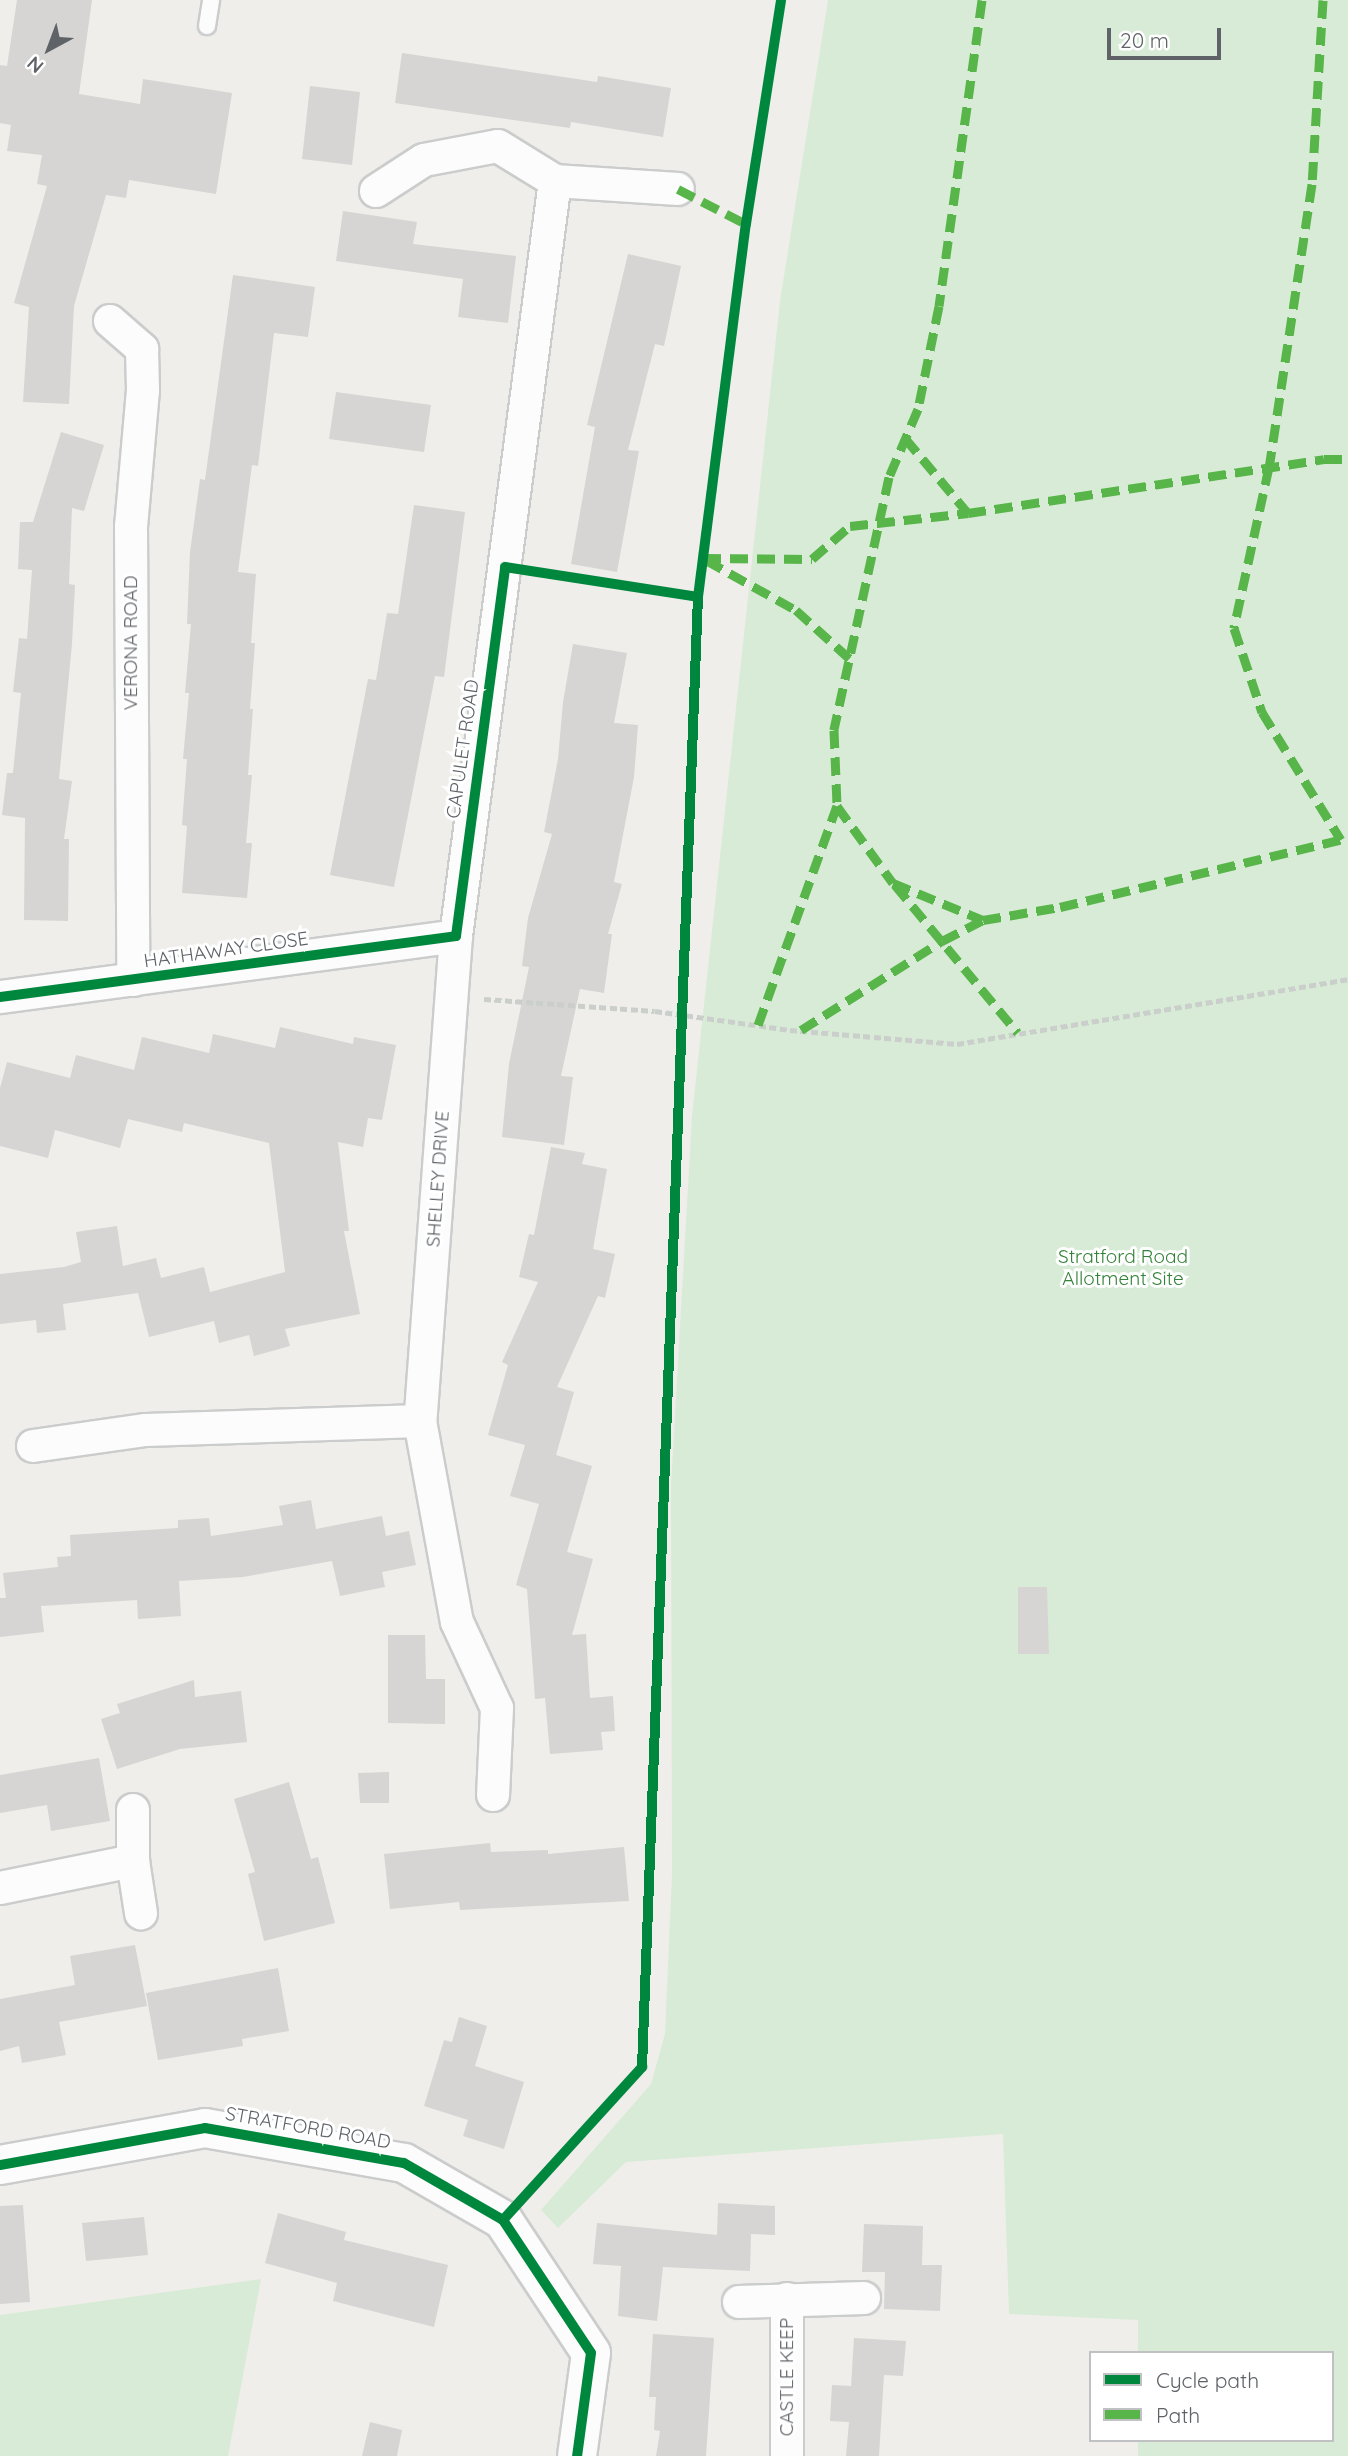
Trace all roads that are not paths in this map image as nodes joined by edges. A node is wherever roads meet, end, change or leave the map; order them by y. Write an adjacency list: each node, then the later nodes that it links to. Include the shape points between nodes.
1 (211, 0): 2 (lane)
2 (207, 26)
3 (555, 181): 4 (street); 5 (street, via 498,146 424,160); 7 (street, CAPULET ROAD)
4 (678, 189)
5 (376, 191)
6 (110, 321): 8 (street, VERONA ROAD, via 142,349 143,390 131,526)
7 (456, 936): 8 (street, HATHAWAY CLOSE); 10 (street, SHELLEY DRIVE)
8 (133, 981): 9 (street, HATHAWAY CLOSE)
9 (0, 997)
10 (421, 1422): 11 (street, via 146,1430); 12 (street, SHELLEY DRIVE, via 457,1622 497,1708)
11 (33, 1446)
12 (493, 1795)
13 (133, 1810): 14 (street)
14 (133, 1861): 15 (street); 16 (street)
15 (0, 1888)
16 (141, 1913)
17 (0, 2165): 21 (street, STRATFORD ROAD, via 205,2128 404,2163 503,2220 591,2353)
18 (864, 2298): 19 (street, CASTLE KEEP)
19 (787, 2299): 20 (street, CASTLE KEEP); 22 (street, CASTLE KEEP)
20 (739, 2302)
21 (577, 2456)
22 (787, 2456)

